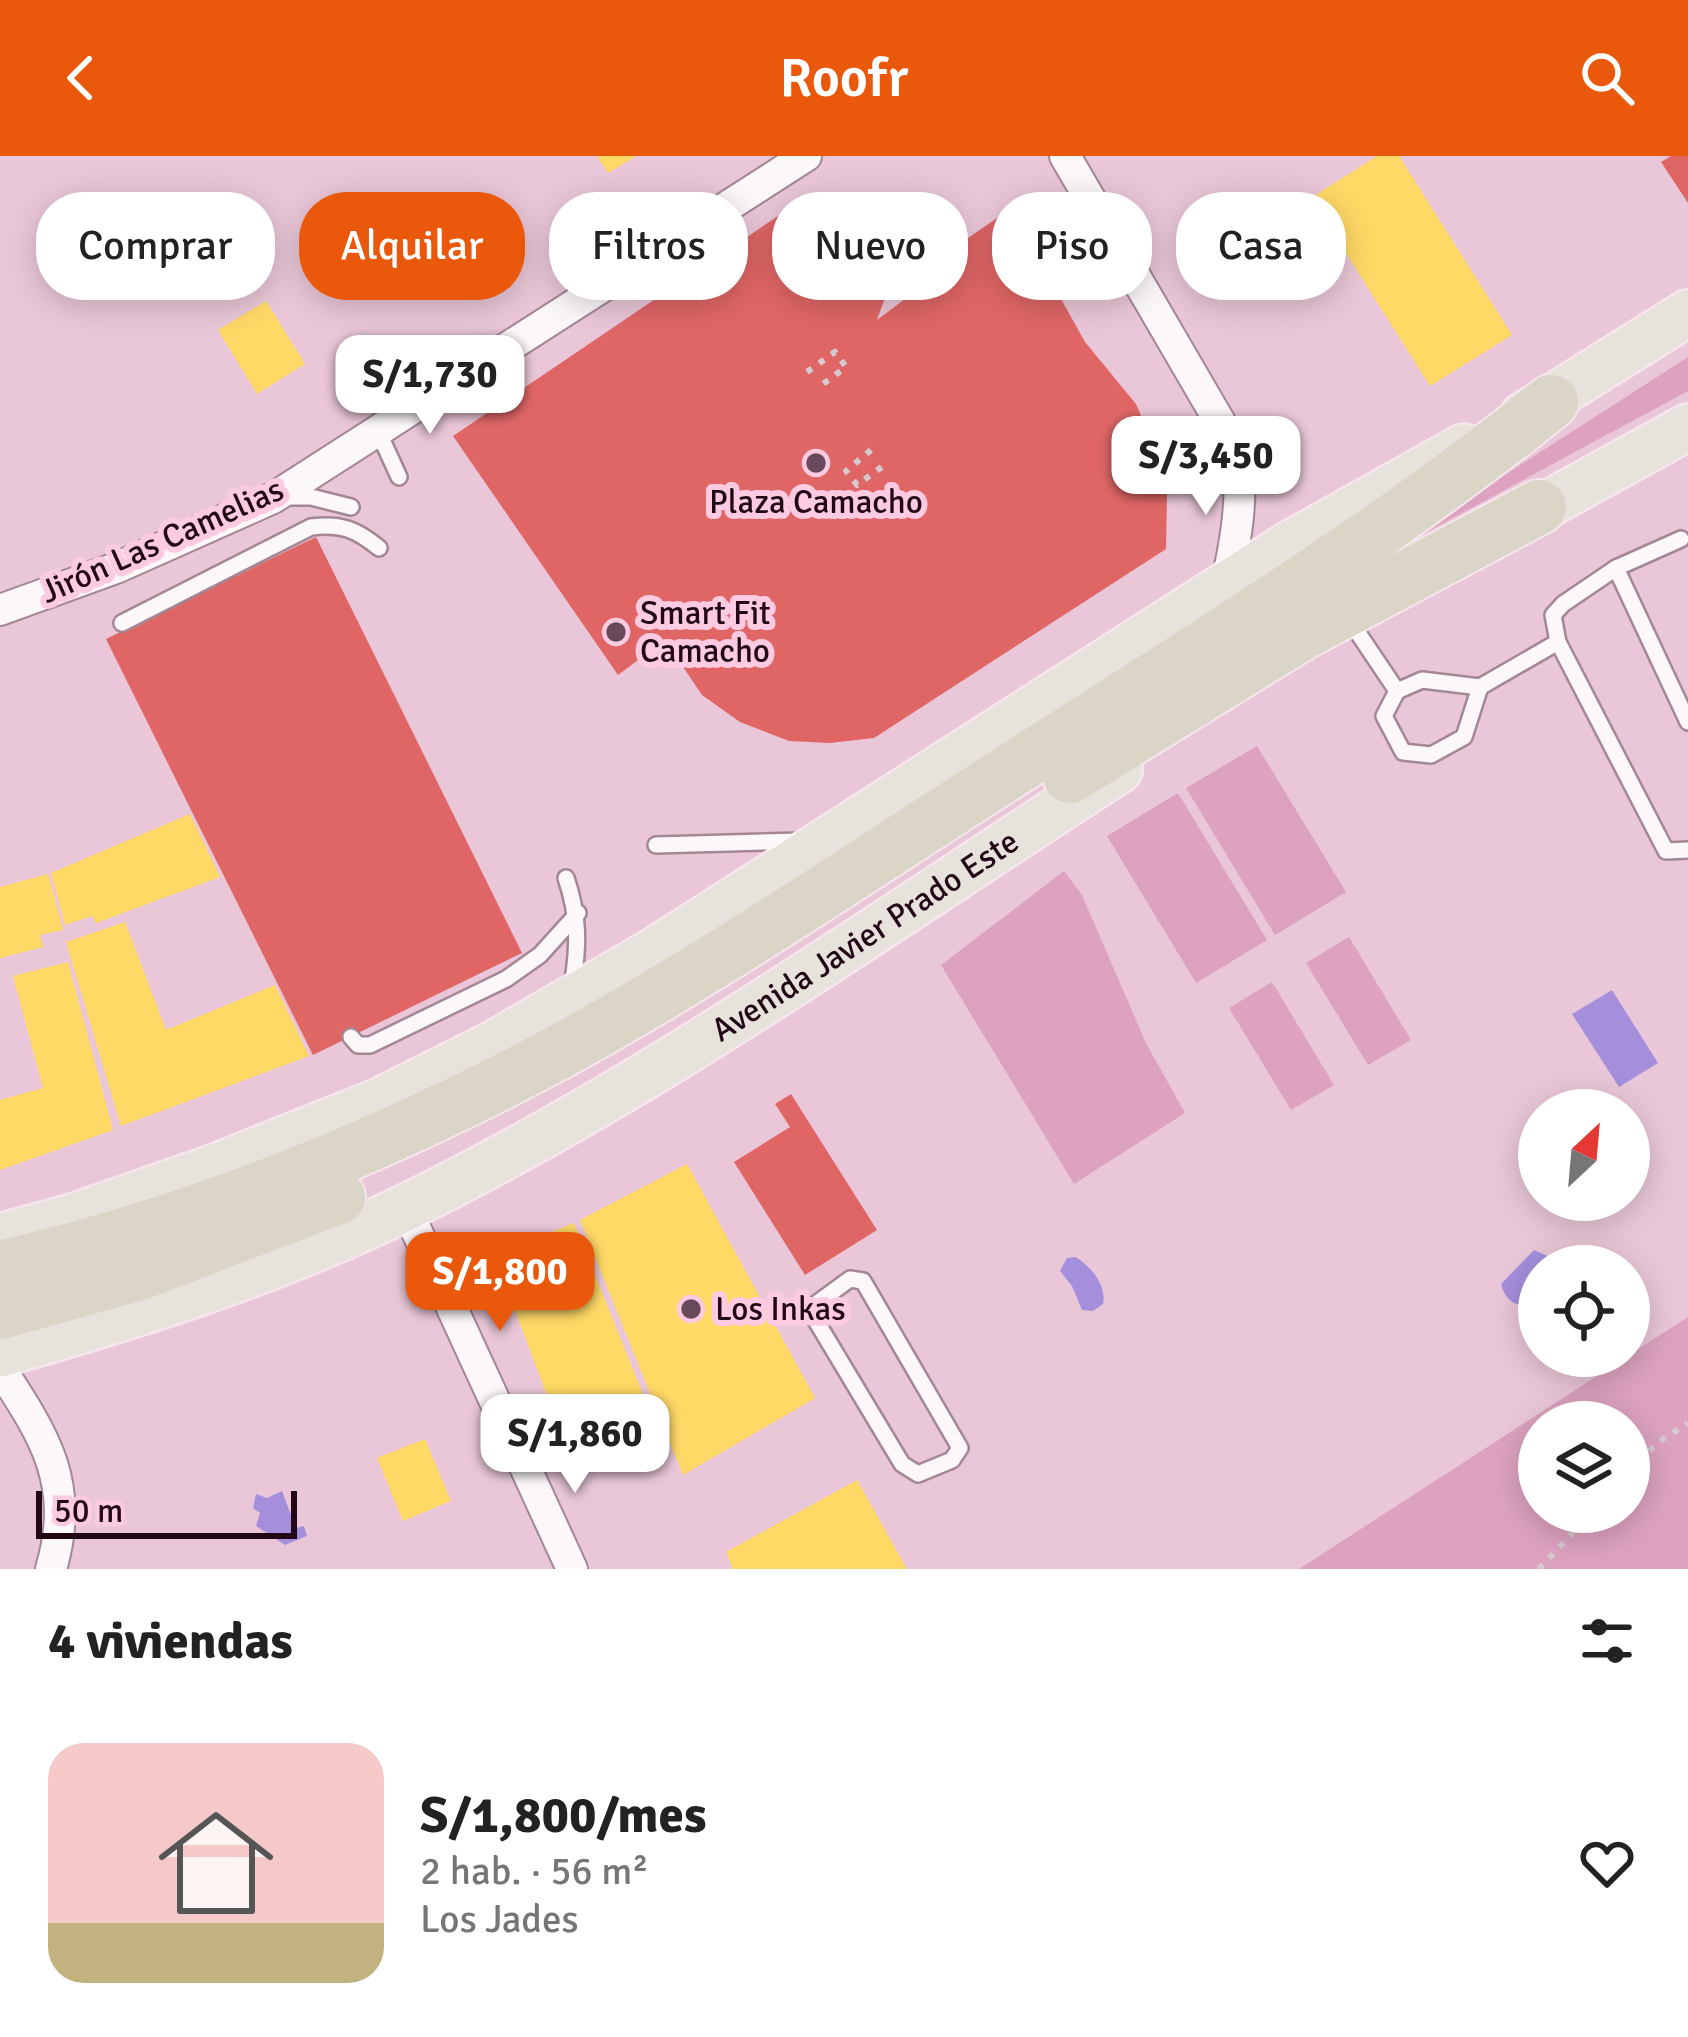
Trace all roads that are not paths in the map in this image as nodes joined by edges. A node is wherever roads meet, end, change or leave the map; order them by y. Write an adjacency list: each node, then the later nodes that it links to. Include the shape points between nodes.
1 (806, 156): 6 (street, Jirón Las Camelias)
2 (1065, 156): 14 (street, via 1238,453 1242,490)
3 (1688, 313): 4 (main road)
4 (1551, 402): 14 (main road, via 1367,498); 28 (highway, via 1306,581)
5 (1688, 427): 10 (main road, Avenida Javier Prado Este)
6 (378, 431): 7 (lane); 8 (street, Jirón Las Camelias)
7 (399, 477)
8 (273, 498): 9 (lane); 15 (street, Jirón Las Camelias)
9 (351, 507)
10 (1539, 508): 16 (main road, Avenida Javier Prado Este); 28 (highway)
11 (1681, 539): 13 (lane)
12 (379, 548): 17 (lane, via 337,523 310,527)
13 (1616, 568): 18 (lane, via 1553,615); 21 (lane)
14 (1226, 586): 22 (main road)
15 (0, 610)
16 (1350, 621): 20 (lane); 29 (main road, Avenida Javier Prado Este, via 666,1062)
17 (122, 622)
18 (1558, 642): 19 (lane); 24 (lane, via 1666,851)
19 (1480, 687): 20 (lane, via 1422,680); 20 (lane, via 1464,737 1431,755 1403,752 1384,716)
20 (1396, 691)
21 (1688, 722)
22 (828, 841): 23 (lane); 28 (main road)
23 (656, 845)
24 (1688, 850)
25 (566, 878): 26 (lane)
26 (578, 913): 27 (lane, via 506,979 370,1045); 28 (lane)
27 (351, 1037)
28 (568, 1043): 30 (main road); 31 (highway, via 464,1101 281,1180); 33 (highway, via 441,1150 137,1274)
29 (406, 1208): 34 (main road, Avenida Javier Prado Este, via 260,1272); 37 (street)
30 (0, 1237)
31 (0, 1268)
32 (809, 1309): 32 (lane, via 902,1463 919,1474 952,1460 960,1448 863,1281 850,1279)
33 (0, 1312)
34 (0, 1354)
35 (0, 1368): 36 (street, via 52,1454 61,1522)
36 (50, 1569)
37 (572, 1569)

